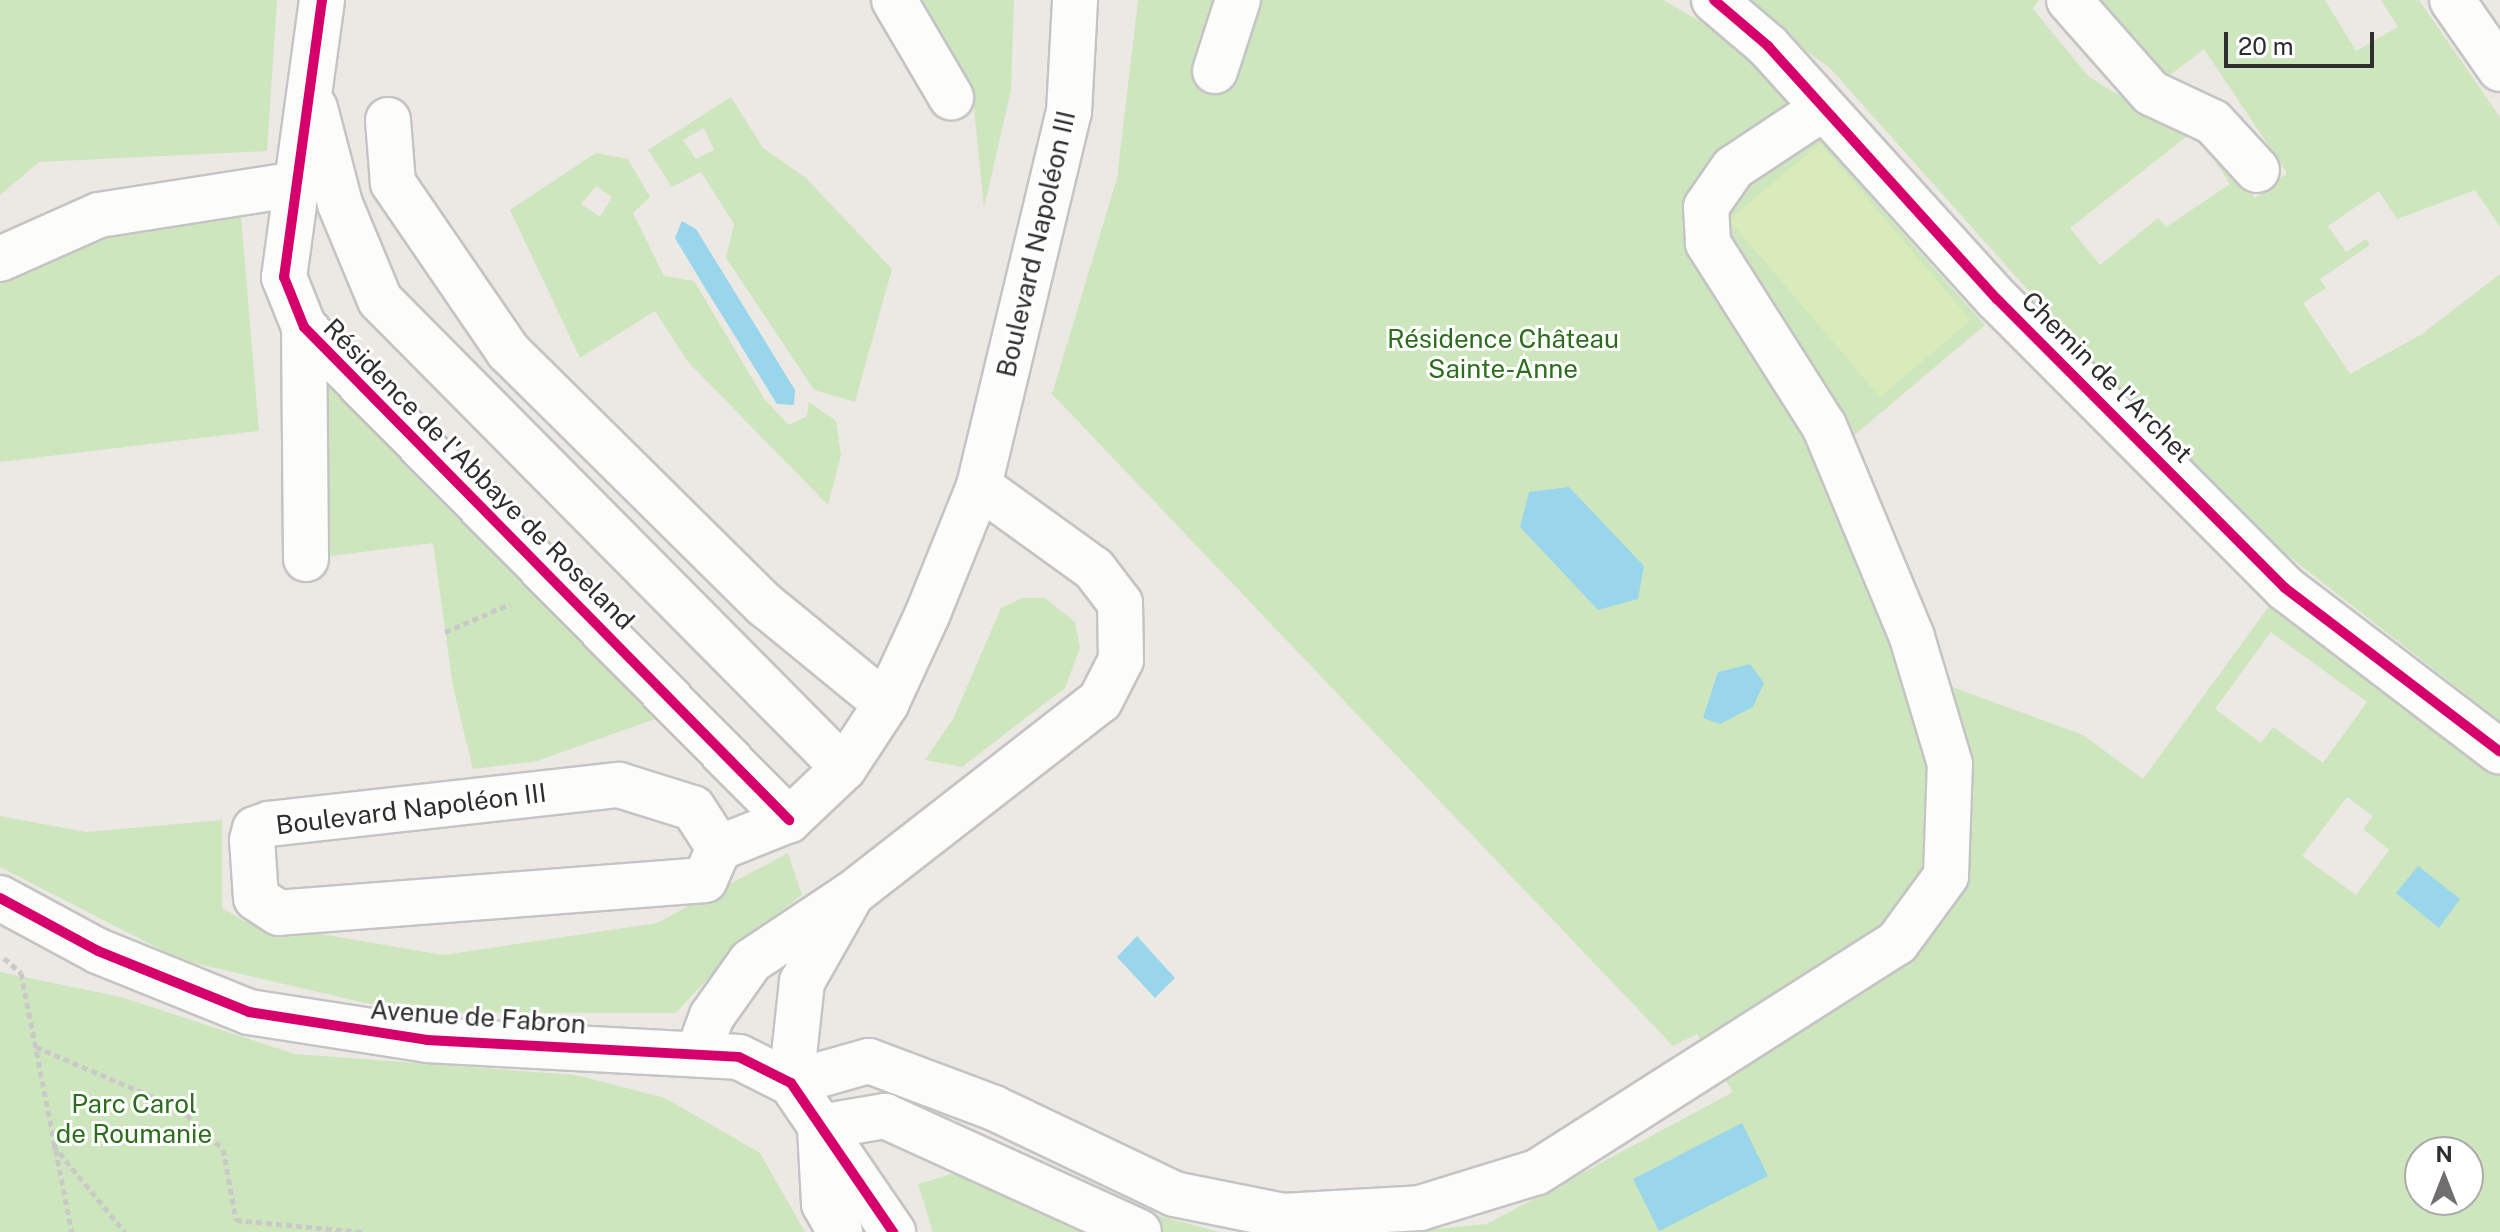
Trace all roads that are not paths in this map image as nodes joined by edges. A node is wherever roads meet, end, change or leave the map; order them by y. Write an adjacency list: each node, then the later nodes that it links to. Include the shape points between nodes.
1 (322, 0): 10 (street, Résidence de l'Abbaye de Roseland)
2 (894, 0): 11 (street)
3 (1075, 0): 18 (street, Boulevard Napoléon III, via 1069,112)
4 (1238, 0): 9 (street)
5 (1714, 0): 12 (street, Chemin de l'Archet, via 1768,46)
6 (2069, 0): 14 (street, via 2151,93 2213,122)
7 (2452, 0): 8 (street)
8 (2500, 69)
9 (1215, 71)
10 (310, 88): 15 (street, Résidence de l'Abbaye de Roseland); 22 (street, Résidence de l'Abbaye de Roseland, via 340,204 380,300)
11 (951, 97)
12 (1822, 109): 21 (street, Chemin de l'Archet, via 1997,299 2285,588); 28 (street, via 1733,168 1706,207 1708,243 1824,426 1912,637 1950,764 1946,876 1897,943 1537,1172 1420,1208 1283,1216 1174,1194 994,1108 869,1061)
13 (388, 120): 20 (street, via 393,183 508,351 765,605)
14 (2257, 170)
15 (296, 184): 16 (street, via 99,215); 17 (street, Résidence de l'Abbaye de Roseland, via 284,277)
16 (0, 259)
17 (304, 327): 19 (street); 23 (street, Résidence de l'Abbaye de Roseland)
18 (979, 486): 20 (street, Boulevard Napoléon III); 25 (street, via 1094,569 1120,603 1121,660 1100,701)
19 (306, 559)
20 (886, 704): 22 (street, Boulevard Napoléon III)
21 (2500, 752)
22 (844, 768): 23 (street, Boulevard Napoléon III)
23 (789, 820): 24 (street, Boulevard Napoléon III)
24 (719, 848): 24 (street, Boulevard Napoléon III, via 693,808 619,785 269,824 255,829 252,840 256,898 279,913 705,880)
25 (853, 893): 27 (street, via 751,961 712,1016); 28 (street, via 802,982)
26 (4, 912): 27 (street, Avenue de Fabron, via 249,1012 427,1040)
27 (699, 1051): 28 (street, Avenue de Fabron, via 739,1057)
28 (791, 1083): 29 (street)
29 (820, 1127): 30 (street, via 824,1204); 31 (street, via 859,1173); 32 (street, via 885,1116)
30 (840, 1232)
31 (893, 1232)
32 (1139, 1232)

